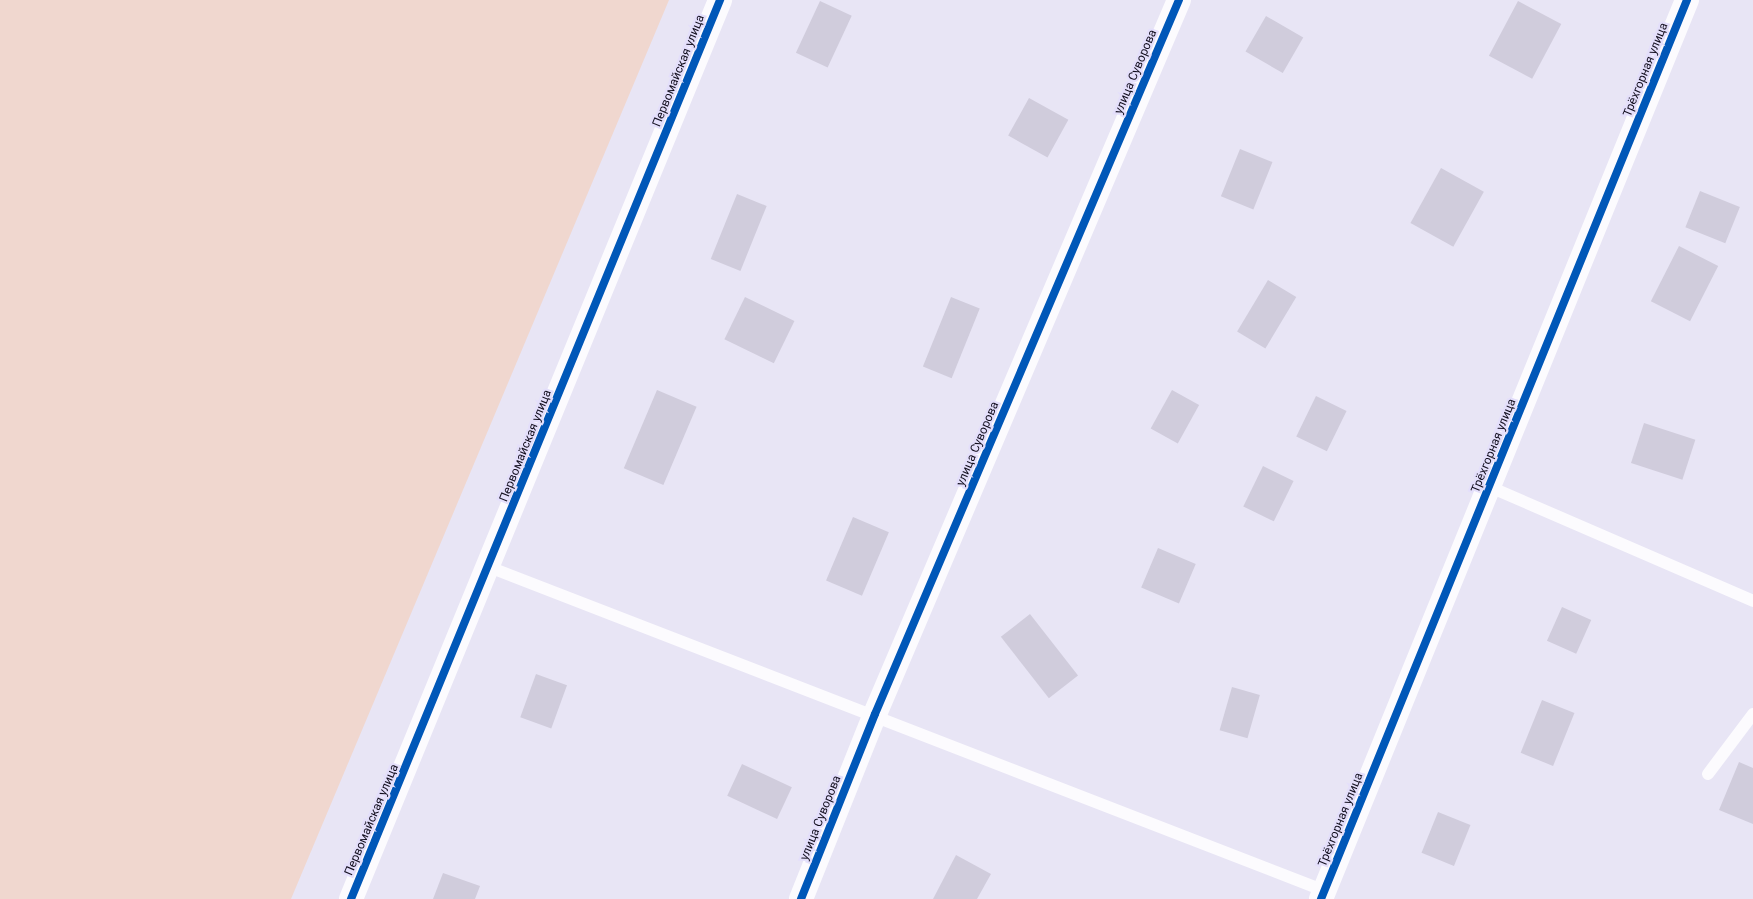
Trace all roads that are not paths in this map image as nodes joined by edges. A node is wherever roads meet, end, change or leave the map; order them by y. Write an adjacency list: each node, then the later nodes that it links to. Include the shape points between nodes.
1 (720, 0): 5 (street, Первомайская улица)
2 (1179, 0): 7 (street, улица Суворова)
3 (1687, 0): 4 (street, Трёхгорная улица)
4 (1490, 487): 6 (lane); 10 (street, Трёхгорная улица)
5 (489, 567): 7 (lane); 11 (street, Первомайская улица)
6 (1753, 601)
7 (875, 714): 10 (lane); 12 (street, улица Суворова)
8 (1753, 714): 9 (lane)
9 (1708, 774)
10 (1323, 895)
11 (351, 899)
12 (801, 899)

